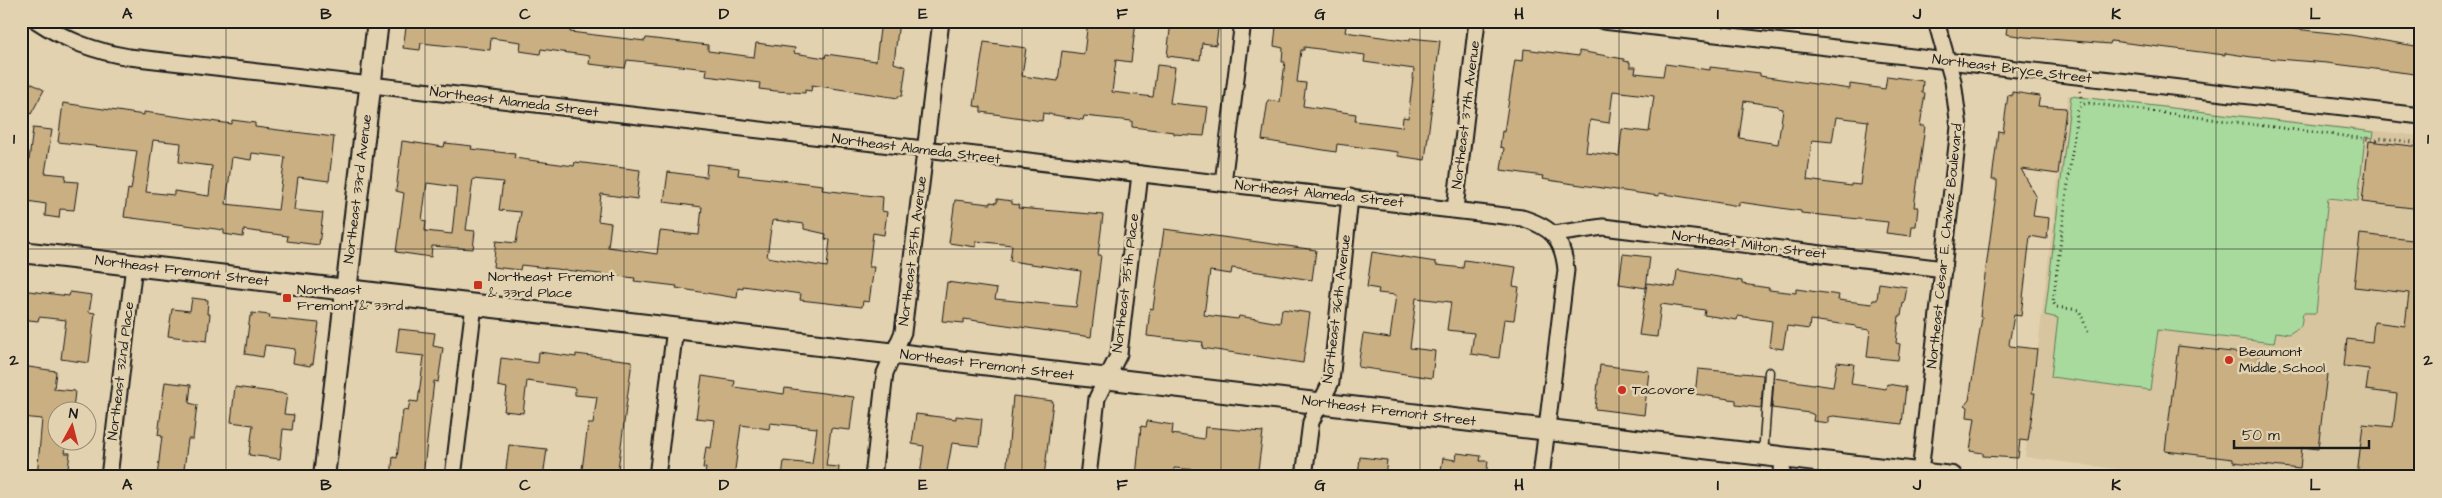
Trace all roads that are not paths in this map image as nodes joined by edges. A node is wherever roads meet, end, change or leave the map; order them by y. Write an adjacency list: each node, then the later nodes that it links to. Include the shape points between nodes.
1 (37, 21): 9 (street, Northeast Alameda Street, via 65,39 98,51)
2 (378, 21): 9 (main road, Northeast 33rd Avenue)
3 (941, 21): 11 (street, Northeast 35th Avenue)
4 (1243, 21): 13 (street)
5 (1478, 21): 15 (street, Northeast 37th Avenue)
6 (1604, 21): 8 (street, Northeast Bryce Street)
7 (1936, 21): 8 (street, Northeast César E. Chávez Boulevard)
8 (1947, 61): 10 (street, Northeast Bryce Street); 19 (street, Northeast César E. Chávez Boulevard, via 1959,127)
9 (370, 85): 11 (street, Northeast Alameda Street); 20 (main road, Northeast 33rd Avenue)
10 (2421, 116)
11 (926, 150): 12 (street, Northeast Alameda Street); 23 (street, Northeast 35th Avenue, via 903,332)
12 (1140, 174): 13 (street, Northeast Alameda Street); 25 (street, Northeast 35th Place, via 1119,354)
13 (1223, 183): 14 (street, Northeast Alameda Street)
14 (1350, 197): 15 (street, Northeast Alameda Street); 26 (street, Northeast 36th Avenue, via 1331,382)
15 (1455, 209): 16 (street, Northeast Alameda Street, via 1522,218)
16 (1554, 234): 19 (street, Northeast Milton Street, via 1603,227); 27 (street, via 1564,256 1566,270)
17 (21, 252): 18 (main road, Northeast Fremont Street)
18 (134, 265): 20 (main road, Northeast Fremont Street); 31 (street, Northeast 32nd Place)
19 (1944, 269): 30 (street, Northeast César E. Chávez Boulevard)
20 (346, 290): 21 (main road, Northeast Fremont Street); 32 (main road, Northeast 33rd Avenue)
21 (474, 305): 22 (main road, Northeast Fremont Street); 33 (street)
22 (674, 328): 23 (main road, Northeast Fremont Street); 34 (street)
23 (894, 354): 25 (main road, Northeast Fremont Street); 35 (street, Northeast 35th Avenue, via 885,373)
24 (1769, 372): 28 (lane)
25 (1107, 379): 26 (main road, Northeast Fremont Street); 36 (street, Northeast 35th Place, via 1097,398)
26 (1320, 403): 27 (main road, Northeast Fremont Street); 37 (street, Northeast 36th Avenue, via 1310,422)
27 (1547, 429): 28 (main road, Northeast Fremont Street); 38 (street)
28 (1763, 455): 29 (main road, Northeast Fremont Street)
29 (1784, 457): 30 (main road, Northeast Fremont Street); 39 (street)
30 (1920, 473): 40 (main road, Northeast Fremont Street)
31 (109, 477)
32 (324, 477)
33 (453, 477)
34 (657, 477)
35 (873, 477)
36 (1088, 477)
37 (1304, 477)
38 (1541, 477)
39 (1781, 477)
40 (1952, 477)

